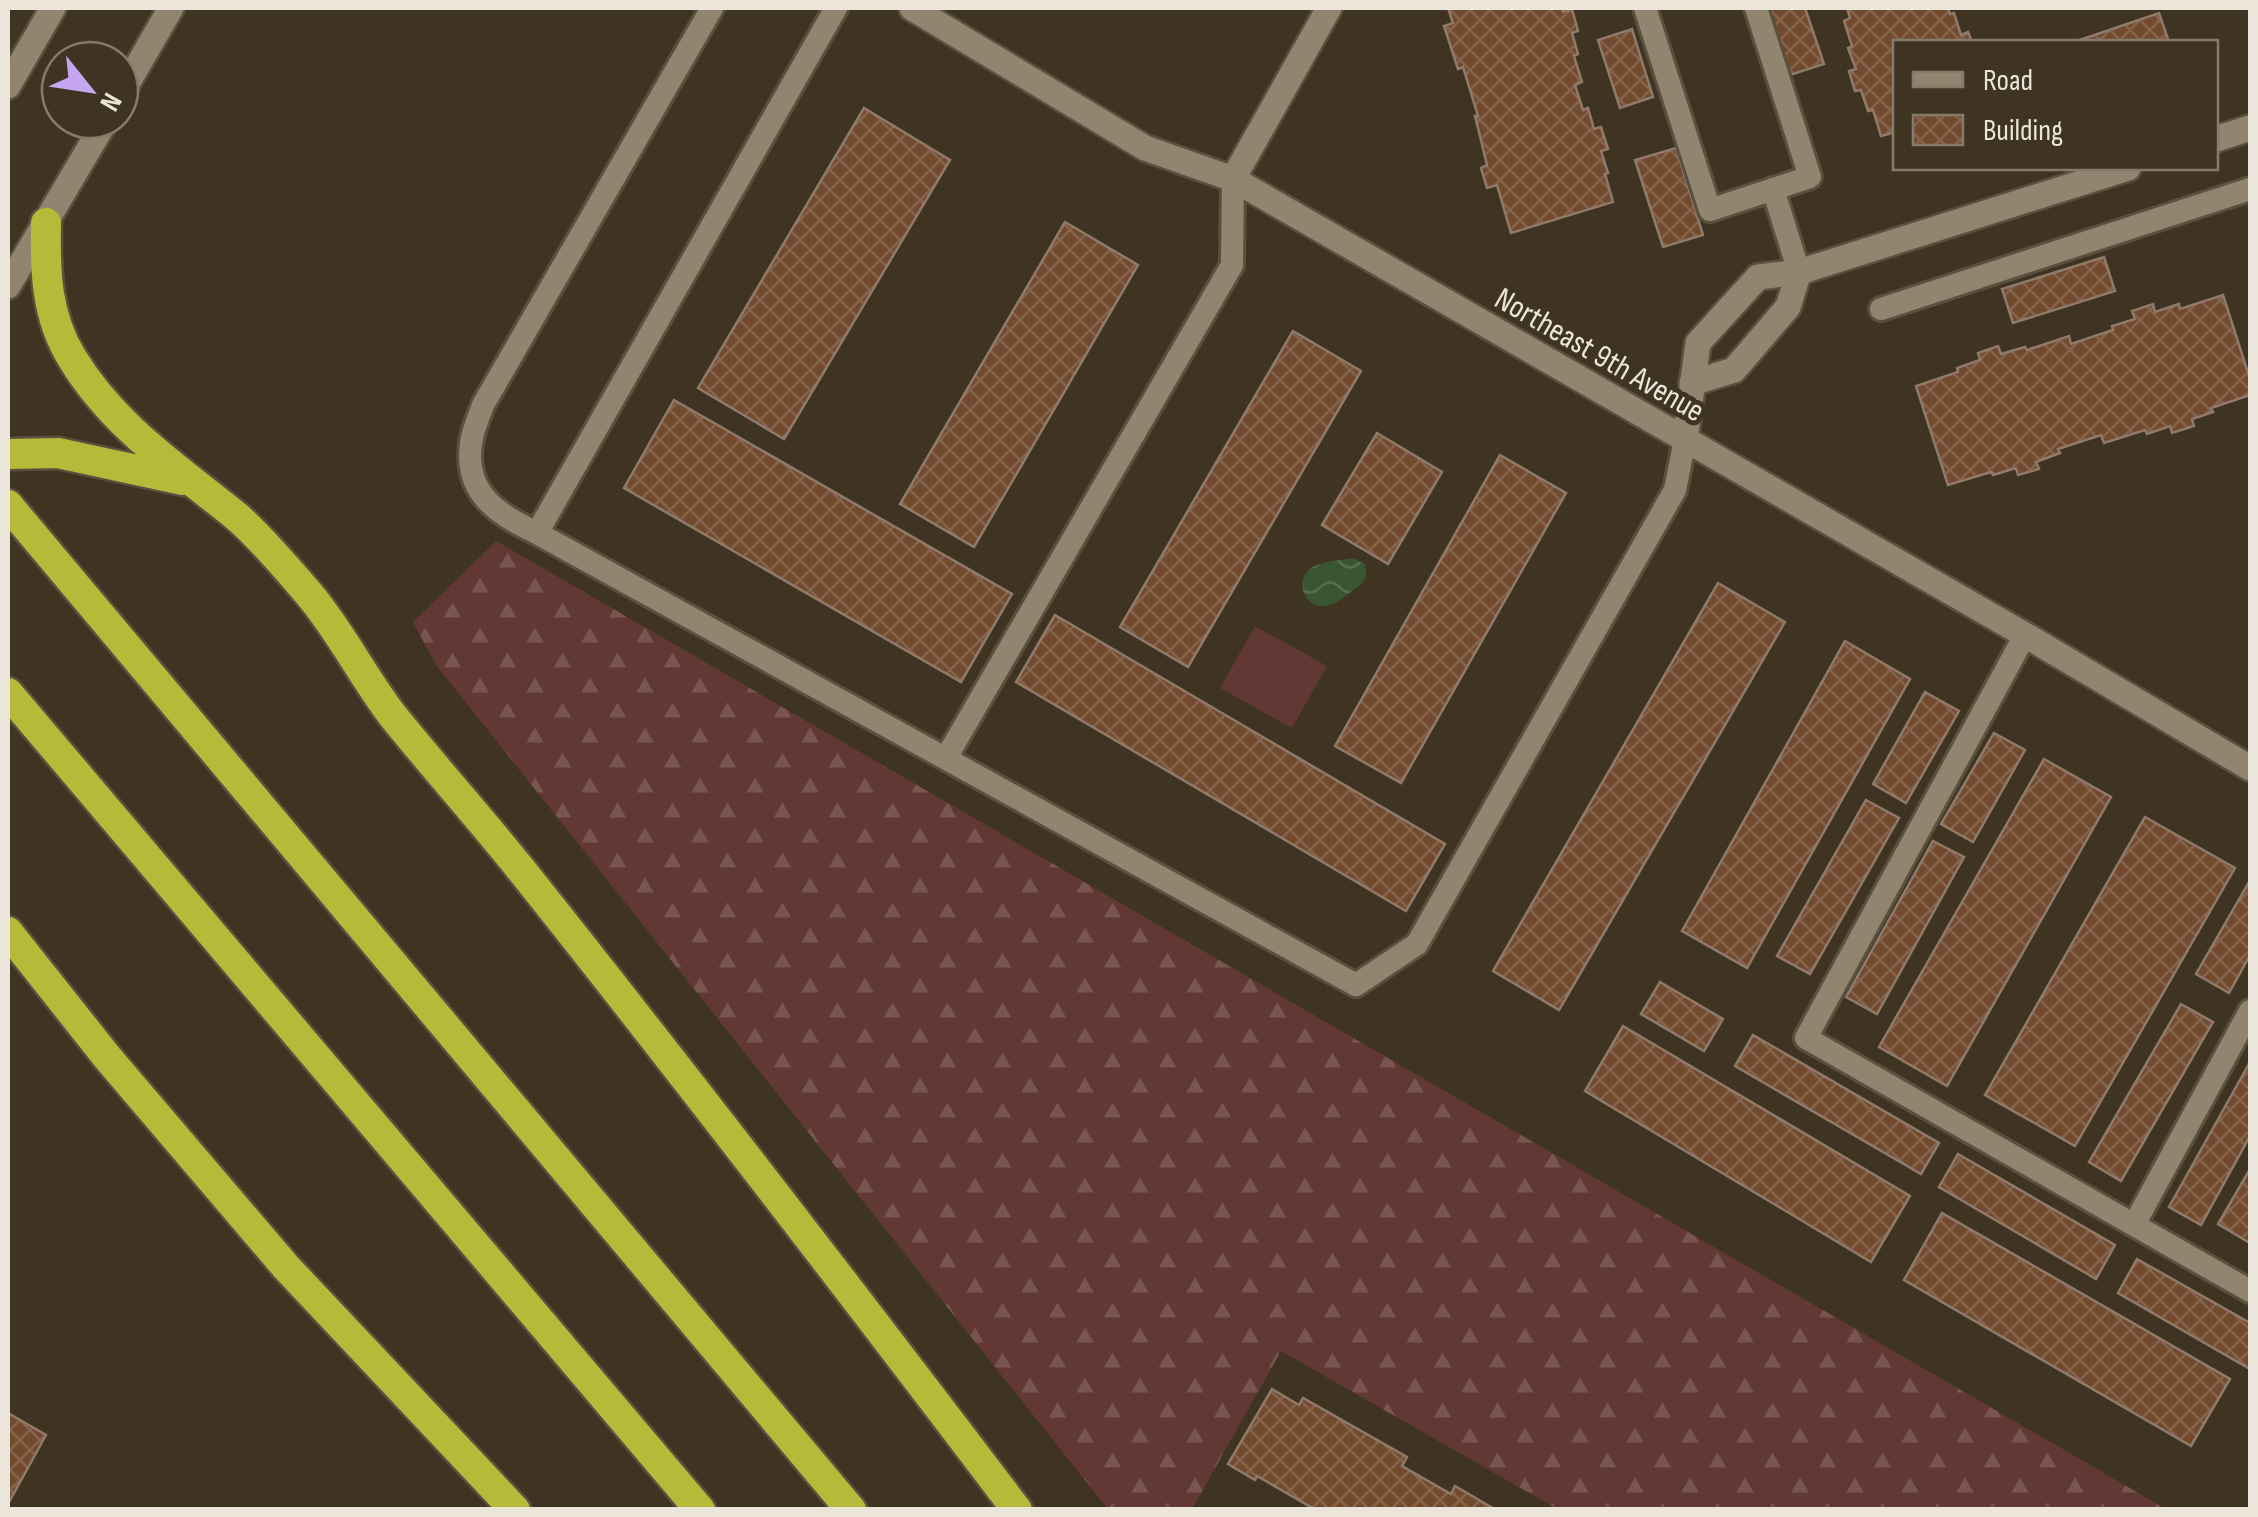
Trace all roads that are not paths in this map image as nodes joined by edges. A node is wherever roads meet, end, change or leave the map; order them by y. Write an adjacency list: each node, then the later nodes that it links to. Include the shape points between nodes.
1 (53, 8): 10 (street)
2 (171, 8): 9 (street)
3 (712, 8): 27 (lane, via 483,405 470,443 478,488 493,508)
4 (836, 8): 27 (lane)
5 (912, 8): 15 (street, Northeast 9th Avenue, via 1145,148)
6 (1329, 8): 15 (street)
7 (1645, 8): 17 (lane, via 1710,210)
8 (1756, 8): 17 (lane, via 1810,177)
9 (140, 61)
10 (8, 86)
11 (2250, 128): 12 (street)
12 (2218, 139)
13 (94, 140): 18 (street)
14 (2122, 170): 19 (street)
15 (1232, 179): 23 (street, Northeast 9th Avenue); 30 (lane, via 1232,265)
16 (2250, 188): 21 (lane)
17 (1773, 189): 19 (lane)
18 (46, 223): 20 (street); 25 (highway, via 50,303 72,359 128,430)
19 (1800, 272): 22 (street, via 1788,307 1734,370); 22 (street, via 1758,277 1698,343)
20 (8, 286)
21 (1881, 309)
22 (1692, 383): 23 (street)
23 (1685, 440): 28 (street, Northeast 9th Avenue); 30 (lane, via 1676,490 1416,944 1356,985)
24 (8, 454): 25 (highway, via 58,453)
25 (191, 482): 39 (highway, via 240,519 312,597 390,712 695,1090)
26 (8, 504): 38 (highway)
27 (537, 533): 30 (lane)
28 (2025, 635): 31 (street, Northeast 9th Avenue); 34 (lane, via 1806,1038)
29 (8, 693): 37 (highway)
30 (946, 758)
31 (2250, 768)
32 (8, 932): 36 (highway, via 286,1268)
33 (2250, 1011): 34 (lane)
34 (2135, 1223): 35 (lane)
35 (2250, 1291)
36 (515, 1510)
37 (700, 1510)
38 (851, 1510)
39 (1017, 1510)

